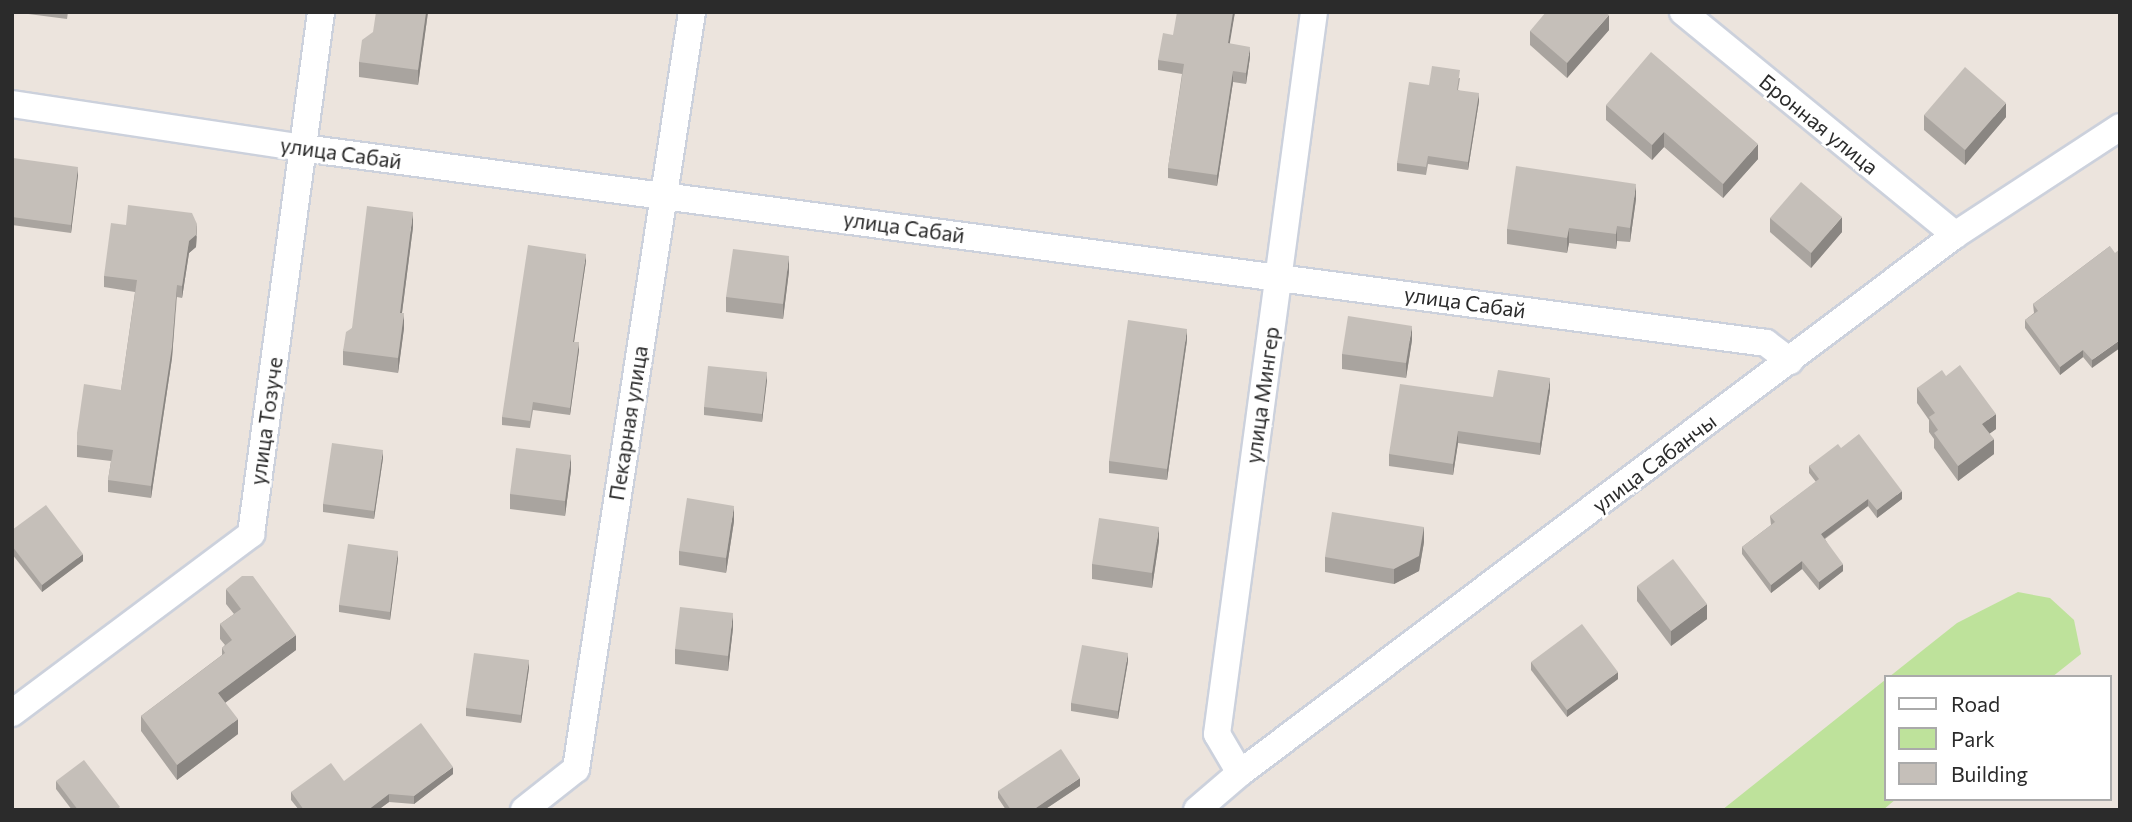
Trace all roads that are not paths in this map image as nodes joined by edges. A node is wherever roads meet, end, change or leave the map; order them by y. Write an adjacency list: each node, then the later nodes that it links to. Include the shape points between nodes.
1 (321, 12): 7 (street, улица Тозуче)
2 (692, 12): 8 (street, Пекарная улица)
3 (1314, 12): 10 (street, улица Мингер)
4 (1683, 12): 9 (street, Бронная улица)
5 (12, 104): 7 (street, улица Сабай)
6 (2120, 127): 9 (street, улица Сабанчы)
7 (303, 148): 8 (street, улица Сабай); 12 (street, улица Тозуче, via 251,534)
8 (662, 194): 10 (street, улица Сабай); 14 (street, Пекарная улица, via 576,769)
9 (1955, 235): 11 (street, улица Сабанчы)
10 (1278, 277): 11 (street, улица Сабай, via 1766,344); 13 (street, улица Мингер, via 1217,734)
11 (1790, 361): 13 (street, улица Сабанчы)
12 (12, 713)
13 (1240, 773): 15 (street, улица Сабанчы)
14 (524, 810)
15 (1197, 810)

